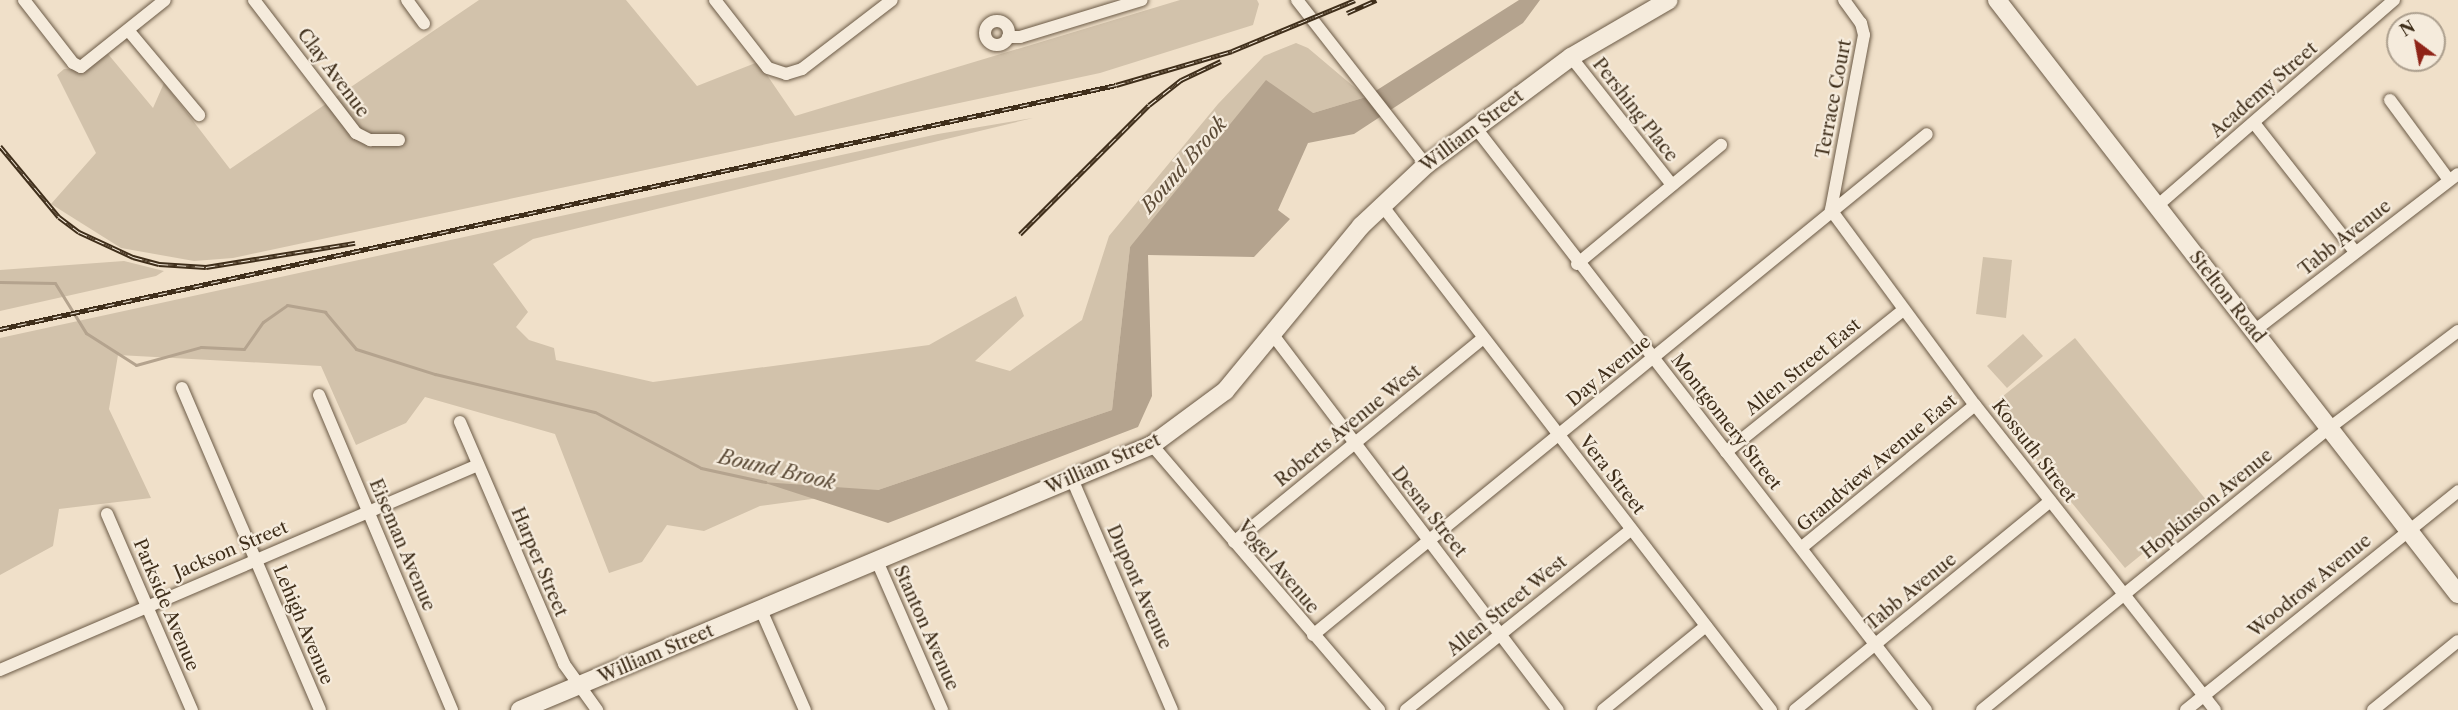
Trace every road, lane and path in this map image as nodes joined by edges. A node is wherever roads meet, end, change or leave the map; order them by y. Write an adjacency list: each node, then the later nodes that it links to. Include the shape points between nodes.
1 (24, 0): 14 (street, via 73,63 81,67)
2 (165, 0): 14 (street)
3 (254, 0): 22 (street, Clay Avenue, via 356,133 370,140)
4 (406, 0): 13 (street)
5 (716, 0): 6 (street, via 768,68 786,74 802,69)
6 (892, 0)
7 (1142, 0): 15 (street, via 1020,37)
8 (1297, 0): 24 (street)
9 (1669, 0): 16 (main road, William Street)
10 (1844, 0): 29 (street, Terrace Court, via 1861,23 1864,35)
11 (1996, 0): 28 (main road, Stelton Road)
12 (2394, 0): 19 (street, Academy Street)
13 (424, 23)
14 (128, 30): 18 (street)
15 (1008, 37)
16 (1571, 57): 20 (main road, William Street); 26 (street, Pershing Place)
17 (2390, 100): 25 (street)
18 (199, 115)
19 (2254, 123): 28 (street, Academy Street); 30 (street)
20 (1475, 127): 24 (main road, William Street); 31 (street, Montgomery Street)
21 (1927, 134): 29 (street, Day Avenue)
22 (399, 140)
23 (1721, 145): 26 (street)
24 (1426, 165): 27 (main road, William Street)
25 (2454, 177): 30 (street, Tabb Avenue)
26 (1672, 185): 31 (street)
27 (1381, 204): 35 (main road, William Street); 36 (street, Vera Street)
28 (2157, 206): 33 (main road, Stelton Road)
29 (1831, 210): 32 (street, Kossuth Street); 37 (street, Day Avenue)
30 (2355, 252): 33 (street, Tabb Avenue)
31 (1577, 264): 37 (street, Montgomery Street)
32 (1903, 310): 40 (street, Kossuth Street); 46 (street, Allen Street East)
33 (2254, 331): 42 (main road, Stelton Road)
34 (2458, 331): 42 (street, Hopkinson Avenue)
35 (1273, 335): 44 (main road, William Street, via 1225,391); 45 (street, Desna Street)
36 (1483, 338): 43 (street, Vera Street); 45 (street, Roberts Avenue West)
37 (1654, 358): 43 (street, Day Avenue); 46 (street, Montgomery Street)
38 (182, 388): 58 (street, Lehigh Avenue)
39 (319, 395): 52 (street, Eiseman Avenue)
40 (1975, 405): 50 (street, Kossuth Street); 57 (street, Grandview Avenue East)
41 (460, 422): 47 (street, Harper Street)
42 (2330, 428): 53 (main road, Stelton Road); 60 (street, Hopkinson Avenue)
43 (1559, 436): 54 (street, Vera Street); 55 (street, Day Avenue)
44 (1152, 445): 48 (main road, William Street); 56 (street, Vogel Avenue)
45 (1355, 445): 55 (street, Desna Street); 56 (street, Roberts Avenue West)
46 (1726, 452): 57 (street, Montgomery Street)
47 (478, 465): 52 (street, Jackson Street); 70 (street, Harper Street, via 564,664)
48 (1072, 479): 59 (main road, William Street); 79 (street, Dupont Avenue)
49 (2458, 491): 53 (street, Woodrow Avenue)
50 (2050, 501): 60 (street, Kossuth Street); 68 (street, Tabb Avenue)
51 (107, 513): 62 (street, Parkside Avenue)
52 (369, 513): 58 (street, Jackson Street); 74 (street, Eiseman Avenue)
53 (2408, 529): 61 (main road, Stelton Road); 71 (street, Woodrow Avenue)
54 (1631, 530): 64 (street, Vera Street); 65 (street, Allen Street West)
55 (1429, 541): 65 (street, Desna Street); 66 (street, Day Avenue)
56 (1234, 542): 66 (street, Vogel Avenue)
57 (1801, 549): 68 (street, Montgomery Street)
58 (256, 558): 62 (street, Jackson Street); 73 (street, Lehigh Avenue)
59 (877, 561): 63 (main road, William Street); 78 (street, Stanton Avenue)
60 (2124, 594): 71 (street, Kossuth Street); 87 (street, Hopkinson Avenue)
61 (2458, 594)
62 (147, 604): 69 (street, Jackson Street); 72 (street, Parkside Avenue)
63 (761, 610): 70 (main road, William Street); 77 (street)
64 (1706, 626): 83 (street); 84 (street, Vera Street)
65 (1500, 634): 81 (street, Allen Street West); 82 (street, Desna Street)
66 (1312, 635): 80 (street, Vogel Avenue)
67 (2458, 641): 90 (street)
68 (1875, 644): 85 (street, Tabb Avenue); 86 (street, Montgomery Street)
69 (0, 670)
70 (581, 685): 75 (main road, William Street); 76 (street, Harper Street)
71 (2204, 695): 88 (street, Woodrow Avenue); 89 (street, Kossuth Street)
72 (192, 710)
73 (320, 710)
74 (452, 710)
75 (520, 710)
76 (597, 710)
77 (805, 710)
78 (942, 710)
79 (1172, 710)
80 (1379, 710)
81 (1406, 710)
82 (1558, 710)
83 (1603, 710)
84 (1771, 710)
85 (1795, 710)
86 (1926, 710)
87 (1982, 710)
88 (2186, 710)
89 (2215, 710)
90 (2373, 710)

